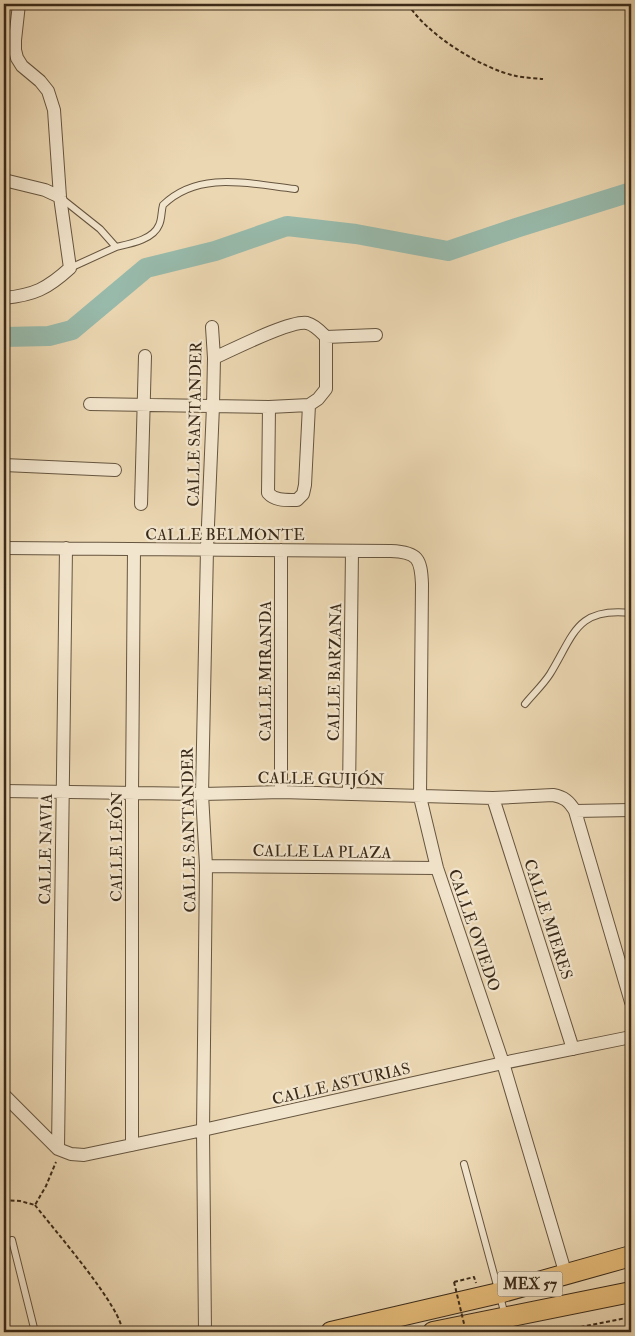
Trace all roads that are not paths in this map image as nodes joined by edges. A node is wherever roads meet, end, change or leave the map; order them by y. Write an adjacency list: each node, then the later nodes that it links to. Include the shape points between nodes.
1 (18, 4): 4 (street, via 15,50 22,66 48,91 54,110)
2 (4, 180): 4 (street)
3 (295, 189): 5 (lane, via 238,182 190,186 163,205 155,231 135,242)
4 (60, 197): 5 (lane, via 100,229); 6 (street)
5 (116, 247): 6 (lane)
6 (70, 268): 7 (street, via 35,293)
7 (4, 298)
8 (212, 327): 12 (street, CALLE SANTANDER)
9 (376, 335): 10 (street)
10 (326, 337): 12 (street, via 307,323 298,324); 16 (street, via 326,389)
11 (145, 356): 14 (street)
12 (214, 358): 15 (street, CALLE SANTANDER)
13 (90, 404): 14 (street)
14 (144, 405): 15 (street); 20 (street)
15 (213, 406): 17 (street); 23 (street, CALLE SANTANDER)
16 (309, 406): 17 (street); 17 (street, via 304,490 297,500 278,500 268,492)
17 (269, 407)
18 (4, 466): 19 (street)
19 (115, 470)
20 (140, 504)
21 (4, 548): 22 (street, CALLE BELMONTE)
22 (66, 548): 24 (street, CALLE BELMONTE); 31 (street, CALLE NAVIA)
23 (207, 549): 24 (street, CALLE BELMONTE); 25 (street, CALLE BELMONTE); 35 (street, CALLE SANTANDER)
24 (134, 550): 33 (street, CALLE LEÓN)
25 (281, 550): 26 (street, CALLE BELMONTE); 32 (street, CALLE MIRANDA)
26 (352, 551): 27 (street, CALLE BELMONTE, via 391,550 414,555 421,565); 34 (street, CALLE BARZANA)
27 (422, 584): 36 (street, CALLE OVIEDO)
28 (631, 614): 29 (lane, via 606,613 590,617 578,625 548,676)
29 (525, 704)
30 (4, 791): 31 (street, CALLE GUIJÓN)
31 (62, 792): 33 (street, CALLE GUIJÓN); 49 (street, CALLE NAVIA)
32 (281, 792): 34 (street, CALLE GUIJÓN); 35 (street, CALLE GUIJÓN)
33 (132, 793): 35 (street, CALLE GUIJÓN); 48 (street, CALLE LEÓN)
34 (349, 793): 36 (street, CALLE GUIJÓN)
35 (202, 794): 40 (street, CALLE SANTANDER)
36 (420, 797): 37 (street, CALLE GUIJÓN); 41 (street, CALLE OVIEDO)
37 (493, 798): 38 (street, CALLE GUIJÓN, via 561,796); 44 (street, CALLE MIERES)
38 (575, 810): 39 (street); 42 (street)
39 (631, 810)
40 (206, 866): 41 (street, CALLE LA PLAZA); 47 (street, CALLE SANTANDER)
41 (436, 868): 45 (street, CALLE OVIEDO)
42 (631, 1002)
43 (631, 1037): 44 (street, CALLE ASTURIAS)
44 (573, 1049): 45 (street, CALLE ASTURIAS)
45 (503, 1063): 47 (street, CALLE ASTURIAS); 53 (street, CALLE OVIEDO)
46 (4, 1095): 49 (street)
47 (203, 1130): 48 (street, CALLE ASTURIAS); 59 (street, CALLE SANTANDER)
48 (132, 1145): 49 (street, CALLE ASTURIAS, via 84,1155)
49 (58, 1149)
50 (464, 1164): 55 (lane)
51 (12, 1240): 58 (lane)
52 (631, 1256): 53 (main road, MEX 57)
53 (566, 1275): 55 (main road, MEX 57)
54 (631, 1292): 56 (main road, MEX 57)
55 (499, 1293): 56 (lane); 57 (main road, MEX 57)
56 (505, 1318): 57 (main road, MEX 57)
57 (431, 1323): 60 (main road, MEX 57)
58 (35, 1332)
59 (205, 1332)
60 (331, 1332)

